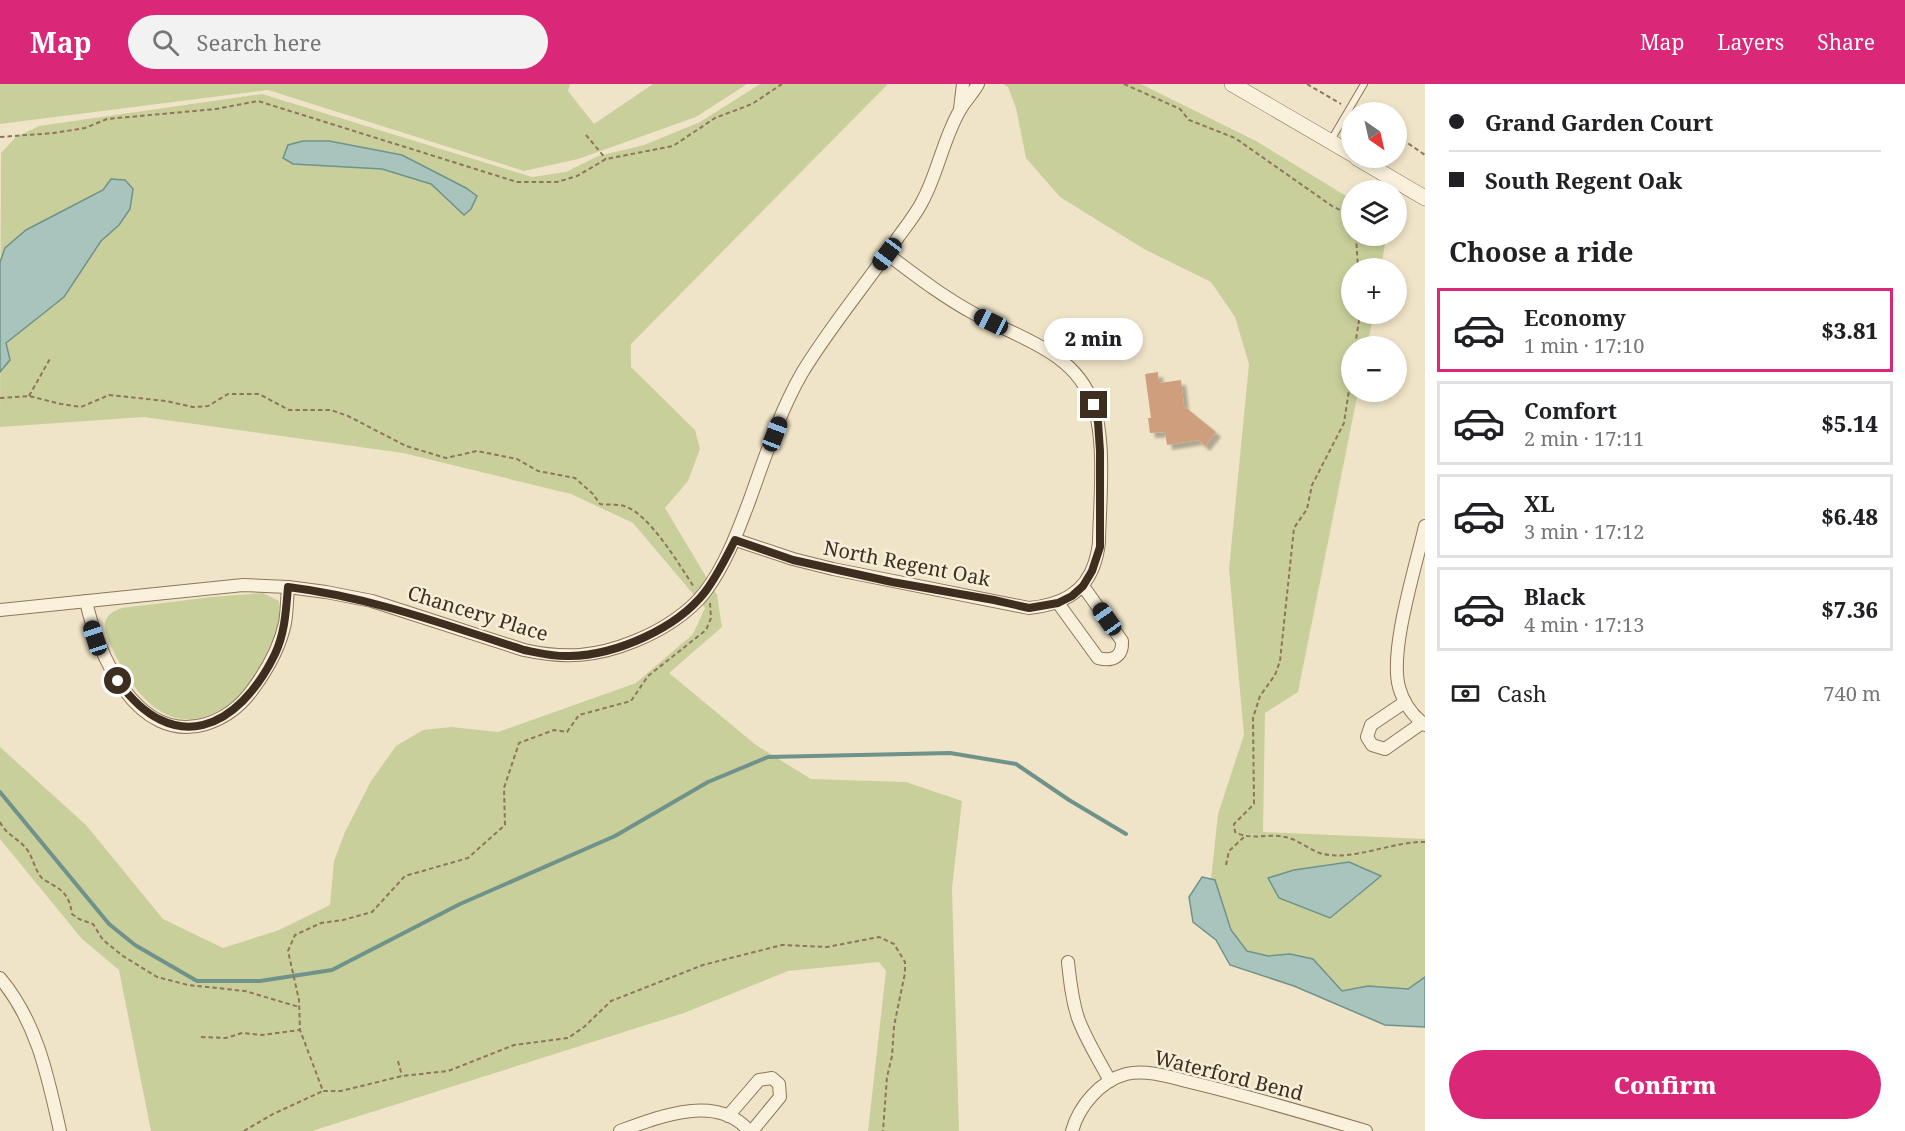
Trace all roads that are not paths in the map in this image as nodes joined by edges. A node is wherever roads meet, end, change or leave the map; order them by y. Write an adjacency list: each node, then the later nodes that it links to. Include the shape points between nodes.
1 (963, 84): 5 (street, Chancery Place)
2 (978, 84): 5 (street, Chancery Place)
3 (1232, 84): 6 (street)
4 (1364, 84): 6 (lane)
5 (960, 111): 10 (street, Chancery Place, via 922,202)
6 (1330, 141): 7 (street)
7 (1341, 148)
8 (1374, 168): 9 (street)
9 (1425, 198)
10 (887, 254): 12 (street, Chancery Place, via 801,375); 13 (street, via 974,314 1064,360 1082,380 1094,405 1100,451 1100,547)
11 (1425, 526): 18 (street, via 1398,649 1399,687)
12 (735, 540): 14 (street, Chancery Place, via 703,594 673,621 641,639 569,657 524,650 372,601); 16 (street, North Regent Oak, via 793,560 892,582 1029,608)
13 (1083, 586): 16 (street, North Regent Oak); 16 (street, via 1122,641 1118,656 1111,660 1098,658)
14 (288, 587): 15 (street, Chancery Place, via 243,585); 15 (street, via 285,624 260,680 231,712 197,727 160,721 133,700 105,660)
15 (86, 601): 17 (street, Chancery Place)
16 (1058, 603)
17 (0, 610)
18 (1405, 702): 19 (street); 19 (street, via 1371,725 1367,737 1372,745 1385,749)
19 (1424, 724)
20 (1068, 962): 22 (street, via 1072,997 1085,1037)
21 (0, 978): 24 (street, via 37,1041)
22 (1110, 1081): 27 (street, Waterford Bend, via 1087,1101 1076,1116); 28 (street, Waterford Bend, via 1126,1074 1165,1076)
23 (728, 1116): 25 (street, via 702,1110 679,1112); 26 (street); 26 (street, via 759,1080 772,1078 779,1084 780,1097)
24 (60, 1131)
25 (620, 1131)
26 (751, 1131)
27 (1072, 1131)
28 (1366, 1131)

